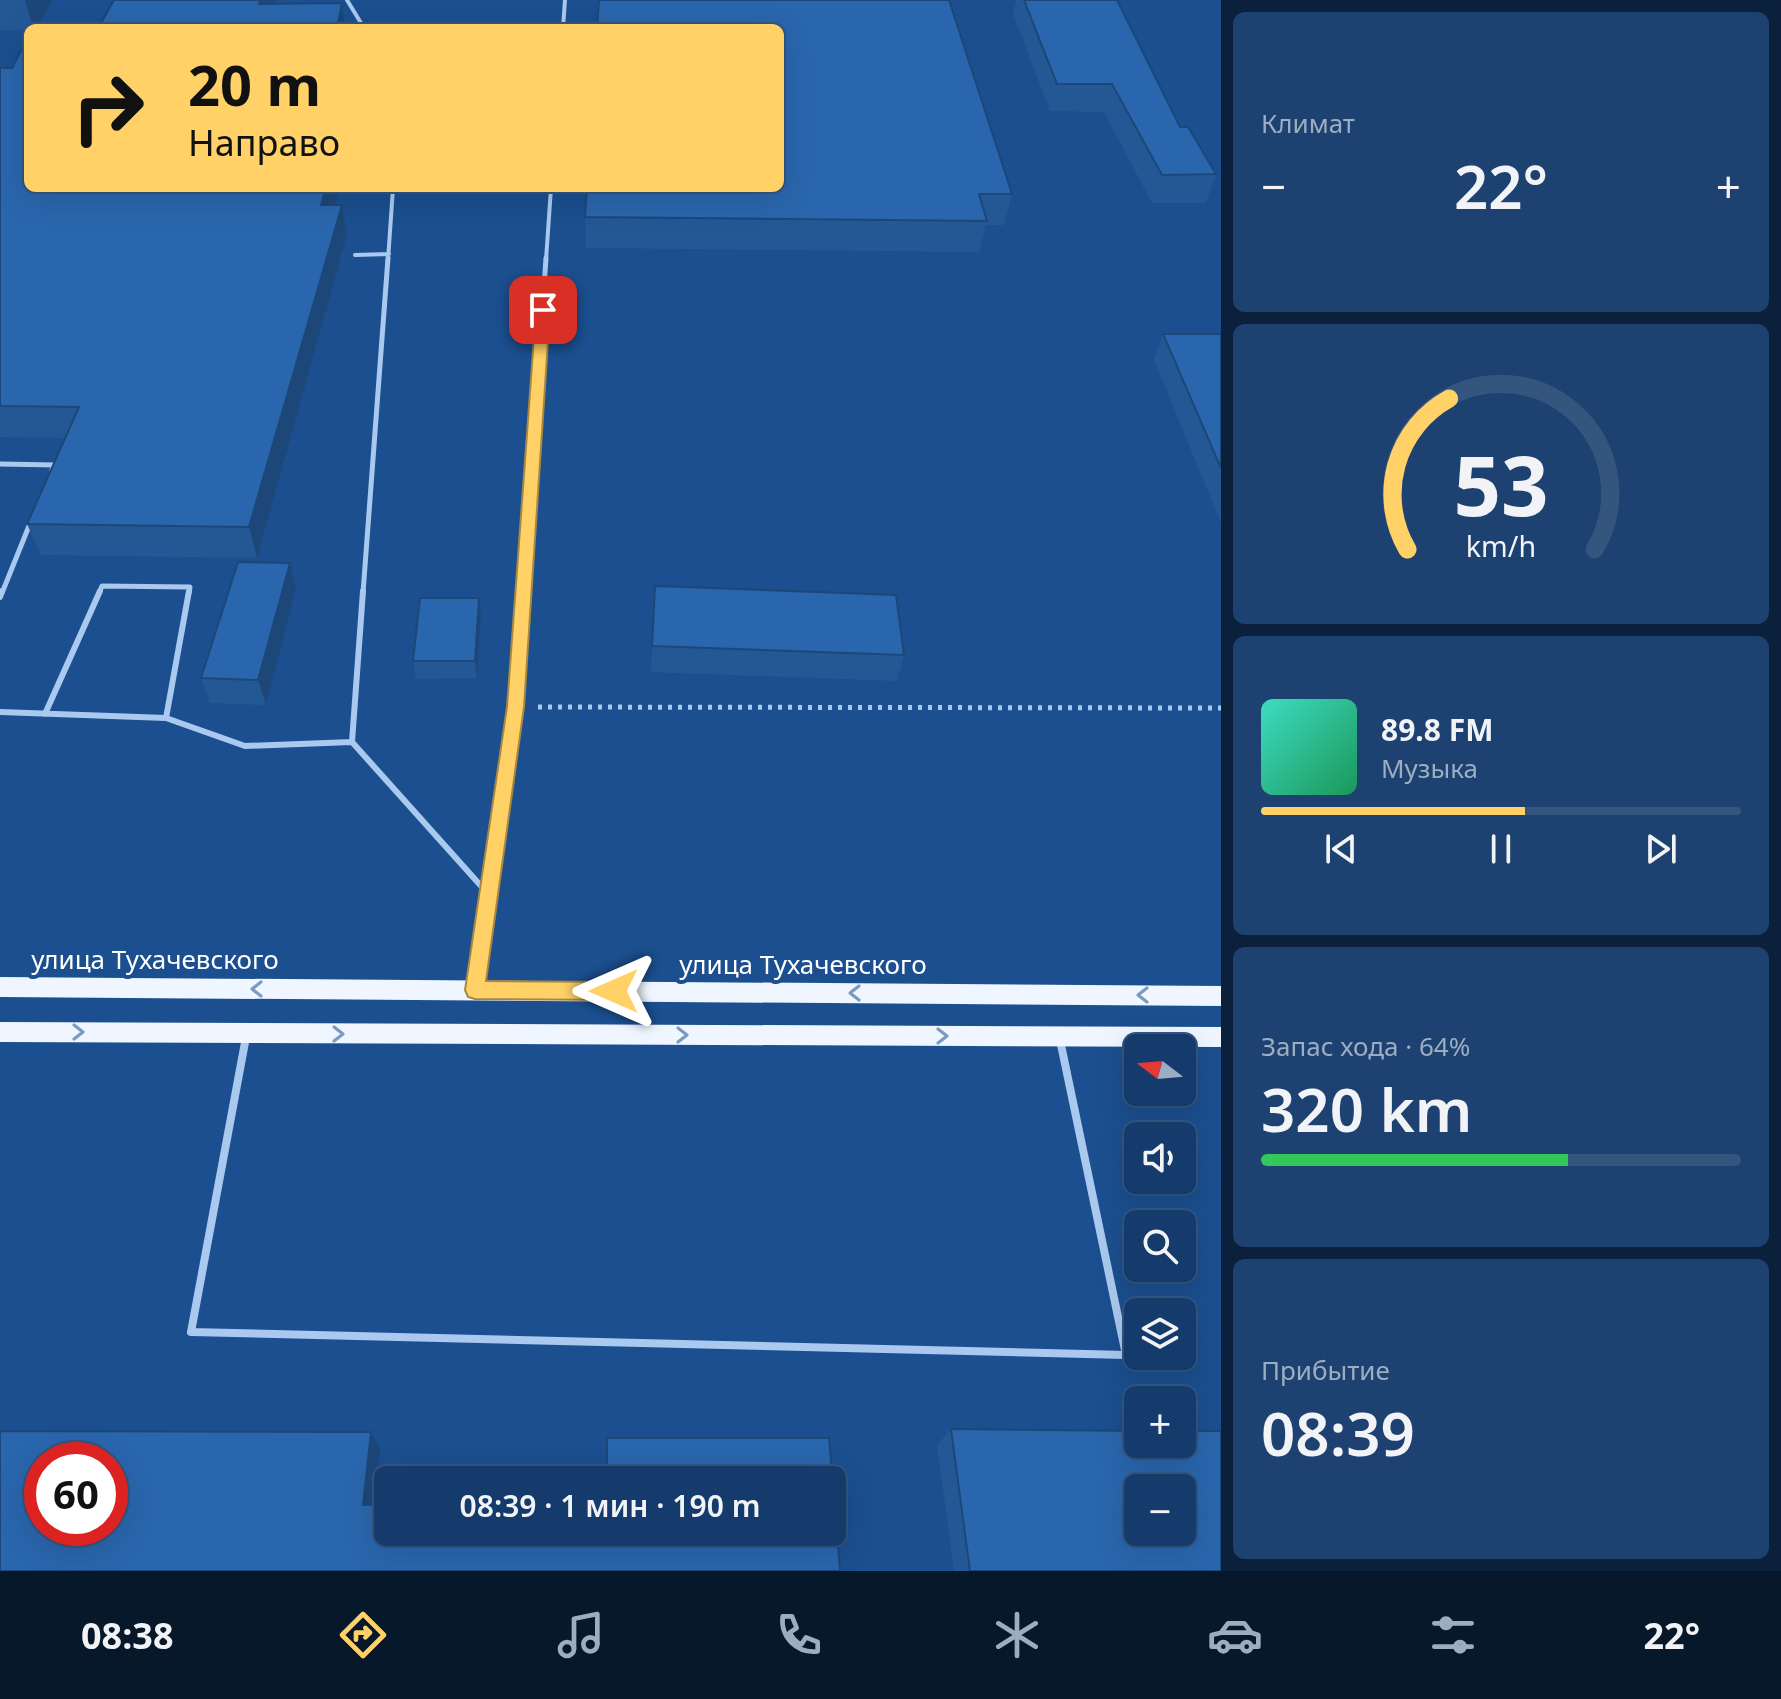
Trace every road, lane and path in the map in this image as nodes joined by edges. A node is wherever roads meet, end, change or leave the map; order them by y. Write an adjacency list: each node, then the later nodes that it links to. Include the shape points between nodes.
1 (347, 0): 3 (lane)
2 (565, 0): 4 (lane)
3 (362, 24)
4 (563, 24)
5 (393, 192): 7 (lane)
6 (551, 192): 13 (lane)
7 (389, 254): 8 (lane); 18 (lane)
8 (355, 255)
9 (0, 464): 10 (lane, via 55,465)
10 (49, 479)
11 (36, 509): 12 (lane)
12 (0, 597)
13 (515, 707): 14 (path); 19 (lane)
14 (1221, 708)
15 (0, 712): 16 (lane)
16 (45, 714): 17 (lane); 17 (lane, via 102,586 190,587)
17 (166, 718): 18 (lane, via 245,746)
18 (352, 742): 19 (lane)
19 (490, 896): 21 (lane)
20 (0, 987): 21 (main road, улица Тухачевского, one-way to 20)
21 (475, 990): 22 (main road, улица Тухачевского, one-way to 21)
22 (1221, 996)
23 (0, 1032): 24 (main road, one-way to 24)
24 (247, 1034): 25 (main road, one-way to 25); 25 (lane, via 191,1332 1126,1355)
25 (1059, 1036): 26 (main road)
26 (1221, 1037)

